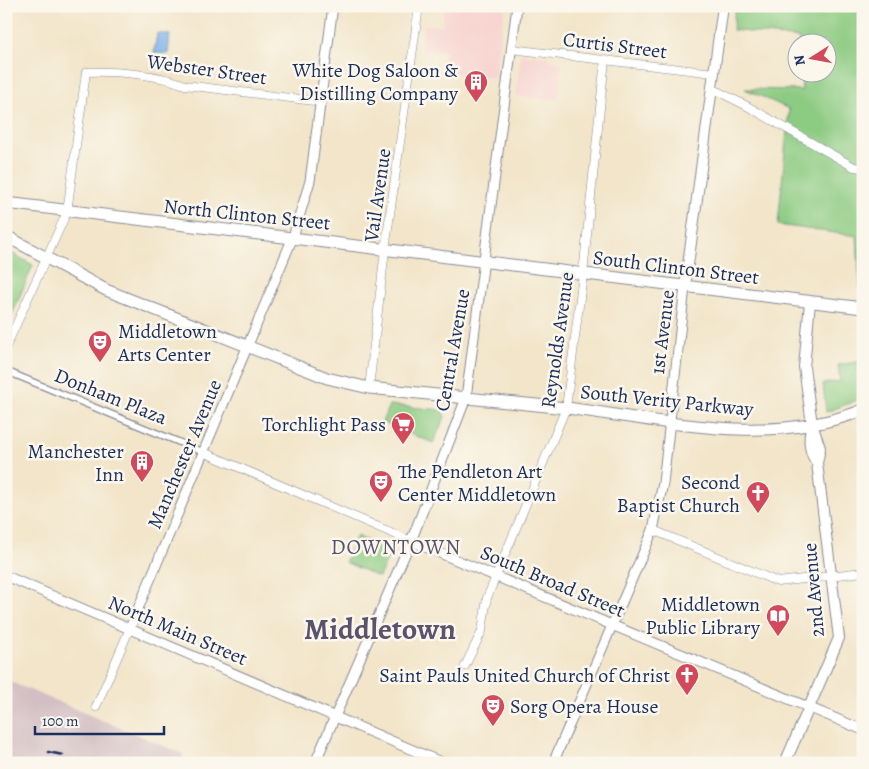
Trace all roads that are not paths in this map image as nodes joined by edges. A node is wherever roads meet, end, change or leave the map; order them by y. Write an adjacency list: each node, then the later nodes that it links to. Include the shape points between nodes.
1 (332, 6): 9 (street, Manchester Avenue)
2 (419, 6): 15 (street, Vail Avenue)
3 (518, 6): 5 (street, Central Avenue)
4 (723, 6): 7 (main road, 1st Avenue)
5 (511, 48): 6 (street, Curtis Street); 17 (street, Central Avenue)
6 (604, 59): 7 (street, Curtis Street); 18 (street, Reynolds Avenue)
7 (714, 73): 8 (main road, 1st Avenue)
8 (713, 89): 10 (street, via 854,167); 19 (main road, 1st Avenue)
9 (322, 102): 12 (street, Webster Street, via 186,85 173,80 86,72); 14 (street, Manchester Avenue, via 310,181)
10 (863, 168)
11 (6, 203): 12 (main road, North Clinton Street)
12 (67, 212): 14 (main road, North Clinton Street); 16 (street)
13 (6, 236): 16 (main road, South Verity Parkway)
14 (293, 237): 15 (main road, North Clinton Street); 23 (street, Manchester Avenue)
15 (385, 250): 17 (main road, North Clinton Street); 25 (street, Vail Avenue)
16 (46, 256): 22 (street); 23 (main road, South Verity Parkway, via 106,290)
17 (484, 263): 18 (main road, South Clinton Street); 26 (street, Central Avenue)
18 (583, 274): 19 (main road, South Clinton Street); 27 (street, Reynolds Avenue)
19 (685, 287): 20 (main road, South Clinton Street); 29 (street, 1st Avenue)
20 (810, 302): 21 (main road, South Clinton Street); 30 (main road, 2nd Avenue, via 804,367)
21 (863, 308)
22 (6, 347)
23 (248, 347): 25 (main road, South Verity Parkway, via 327,378); 31 (street, Manchester Avenue)
24 (6, 371): 31 (street, Donham Plaza)
25 (369, 388): 26 (main road, South Verity Parkway)
26 (466, 398): 27 (main road, South Verity Parkway); 33 (street, Central Avenue)
27 (566, 408): 29 (main road, South Verity Parkway); 36 (street, Reynolds Avenue)
28 (863, 410): 30 (main road, South Verity Parkway)
29 (668, 422): 30 (main road, South Verity Parkway, via 739,429); 32 (street, 1st Avenue, via 663,483)
30 (812, 424): 37 (main road, 2nd Avenue, via 809,435 811,454 817,463)
31 (204, 452): 33 (street, South Broad Street); 39 (street, Manchester Avenue)
32 (653, 530): 37 (street, via 778,582); 38 (street, 1st Avenue)
33 (411, 540): 36 (street, South Broad Street); 43 (street, Central Avenue)
34 (863, 572): 37 (street)
35 (6, 576): 39 (street, North Main Street)
36 (497, 576): 38 (street, South Broad Street); 40 (street, Reynolds Avenue, via 487,598 482,631)
37 (831, 576): 42 (main road, 2nd Avenue, via 839,638)
38 (614, 626): 42 (street, South Broad Street); 47 (street, 1st Avenue)
39 (130, 628): 41 (street, Manchester Avenue); 43 (street, North Main Street)
40 (465, 666)
41 (96, 707)
42 (808, 707): 44 (street, South Broad Street); 48 (main road, 2nd Avenue)
43 (335, 716): 45 (street, Central Avenue); 46 (street, North Main Street)
44 (863, 730)
45 (315, 763)
46 (443, 763)
47 (553, 763)
48 (785, 763)

